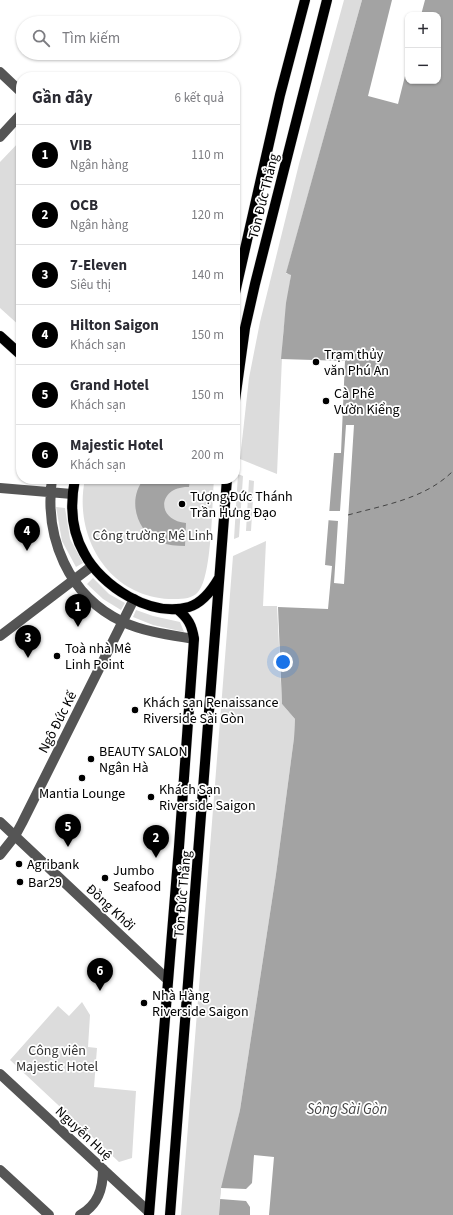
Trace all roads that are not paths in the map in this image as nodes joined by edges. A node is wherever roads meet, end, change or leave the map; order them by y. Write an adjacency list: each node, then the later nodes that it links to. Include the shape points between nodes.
1 (305, 0): 7 (main road, Tôn Đức Thắng, via 280,95)
2 (327, 0): 10 (main road, Tôn Đức Thắng, via 253,291)
3 (0, 72): 4 (street)
4 (16, 87)
5 (16, 119): 6 (street)
6 (0, 137)
7 (240, 271)
8 (0, 336): 9 (main road)
9 (16, 350)
10 (240, 364)
11 (51, 484): 15 (street)
12 (74, 484): 16 (main road)
13 (227, 484): 18 (main road)
14 (0, 488): 15 (street)
15 (50, 492): 16 (street); 19 (street, via 53,532 64,565)
16 (72, 494): 17 (main road, via 75,527 84,554)
17 (92, 566): 19 (street); 20 (main road, via 109,583)
18 (220, 575): 21 (main road, via 204,598 190,606); 35 (main road, Tôn Ðức Thắng)
19 (74, 580): 22 (street, via 90,599); 23 (street)
20 (134, 599): 21 (main road); 22 (street, Ngô Ðức Kế)
21 (177, 609): 24 (main road, Tôn Ðức Thắng, via 187,617 193,628)
22 (123, 622): 24 (street, via 143,629); 26 (street, Ngô Ðức Kế)
23 (0, 636)
24 (194, 639): 28 (main road, Tôn Ðức Thắng)
25 (0, 822): 26 (street, Ðồng Khởi)
26 (15, 836): 27 (street, Ngô Ðức Kế); 28 (street, Ðồng Khởi)
27 (0, 855)
28 (168, 980): 32 (main road, Tôn Ðức Thắng)
29 (0, 1074): 30 (street, Nguyễn Huệ)
30 (103, 1169): 32 (street, Nguyễn Huệ); 34 (street, via 103,1182 97,1199)
31 (0, 1170): 33 (street)
32 (149, 1214)
33 (49, 1215)
34 (80, 1215)
35 (170, 1215)

